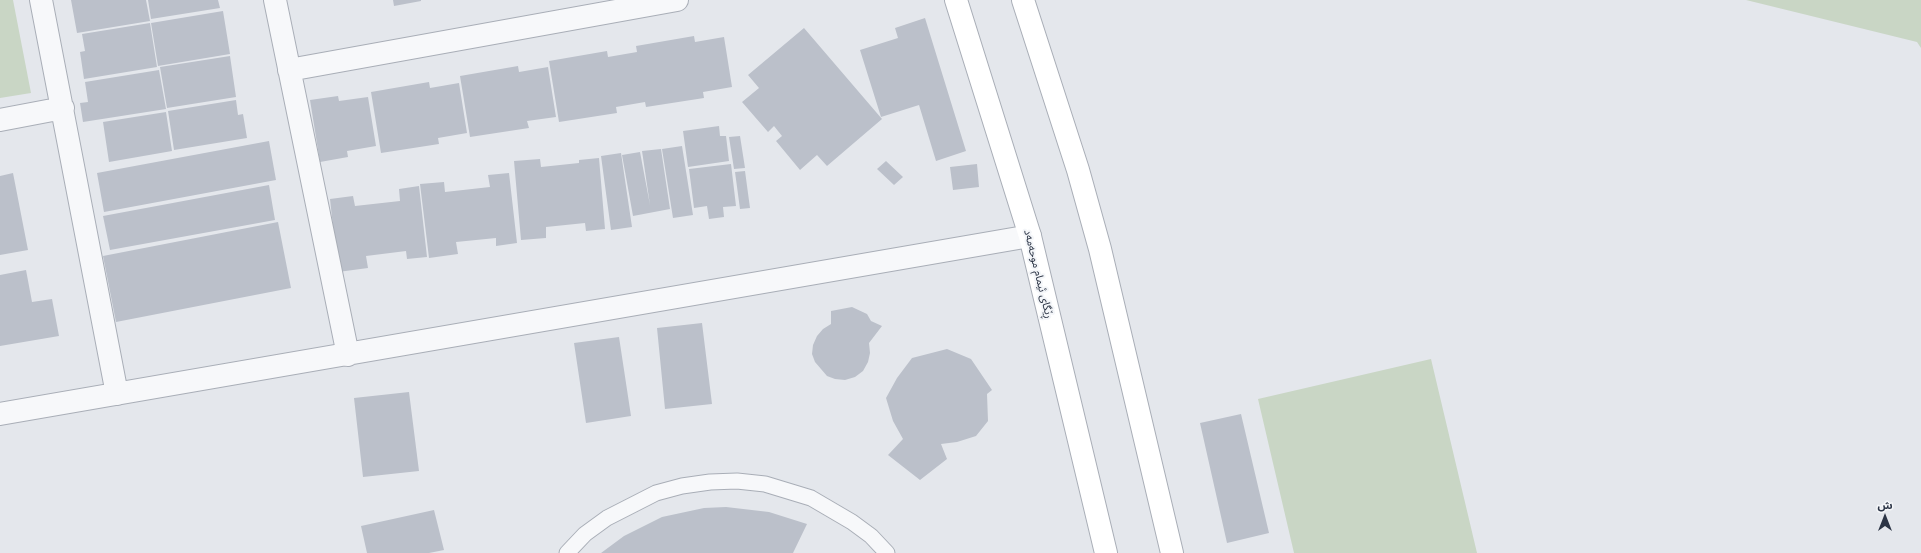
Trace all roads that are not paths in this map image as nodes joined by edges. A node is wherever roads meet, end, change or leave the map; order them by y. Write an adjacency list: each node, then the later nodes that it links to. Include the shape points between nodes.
1 (41, 0): 7 (street)
2 (274, 0): 6 (street)
3 (677, 0): 6 (street)
4 (956, 0): 9 (main road, ڕێگای ئیمام موحەمەد)
5 (1024, 0): 16 (main road, via 1078,170 1100,249)
6 (289, 70): 10 (street)
7 (63, 108): 8 (street); 11 (street)
8 (0, 120)
9 (1030, 236): 10 (street); 15 (main road, ڕێگای ئیمام موحەمەد)
10 (348, 355): 11 (street)
11 (117, 394): 12 (street)
12 (0, 414)
13 (567, 553): 14 (lane, via 585,534 606,518 656,493 682,486 737,481 765,484 811,498 852,522 871,536)
14 (887, 553)
15 (1106, 553)
16 (1172, 553)

